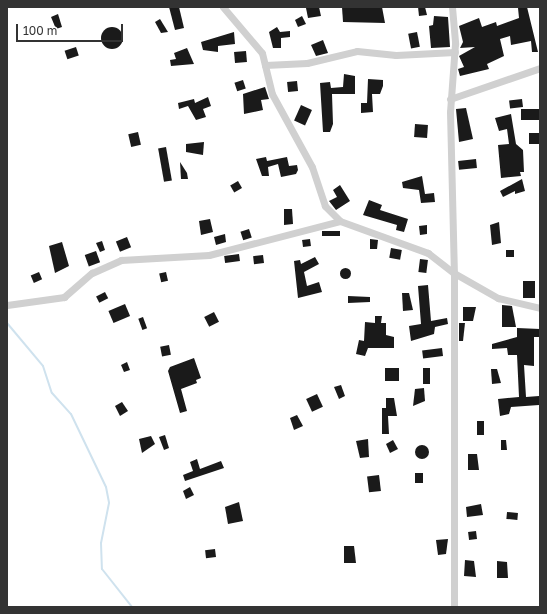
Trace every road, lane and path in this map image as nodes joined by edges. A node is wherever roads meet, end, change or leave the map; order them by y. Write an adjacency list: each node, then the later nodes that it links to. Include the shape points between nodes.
1 (223, 7): 4 (street, via 262,53)
2 (452, 7): 3 (street)
3 (455, 52): 4 (street, via 396,55 357,50 307,63); 6 (street)
4 (265, 65): 7 (street, via 270,89 312,167 325,206)
5 (540, 68): 6 (street)
6 (450, 99): 8 (street)
7 (340, 220): 8 (street, via 428,253); 9 (street, via 209,255 121,260 92,273 64,297)
8 (454, 273): 10 (street, via 498,298); 11 (street)
9 (7, 306)
10 (540, 308)
11 (454, 607)

